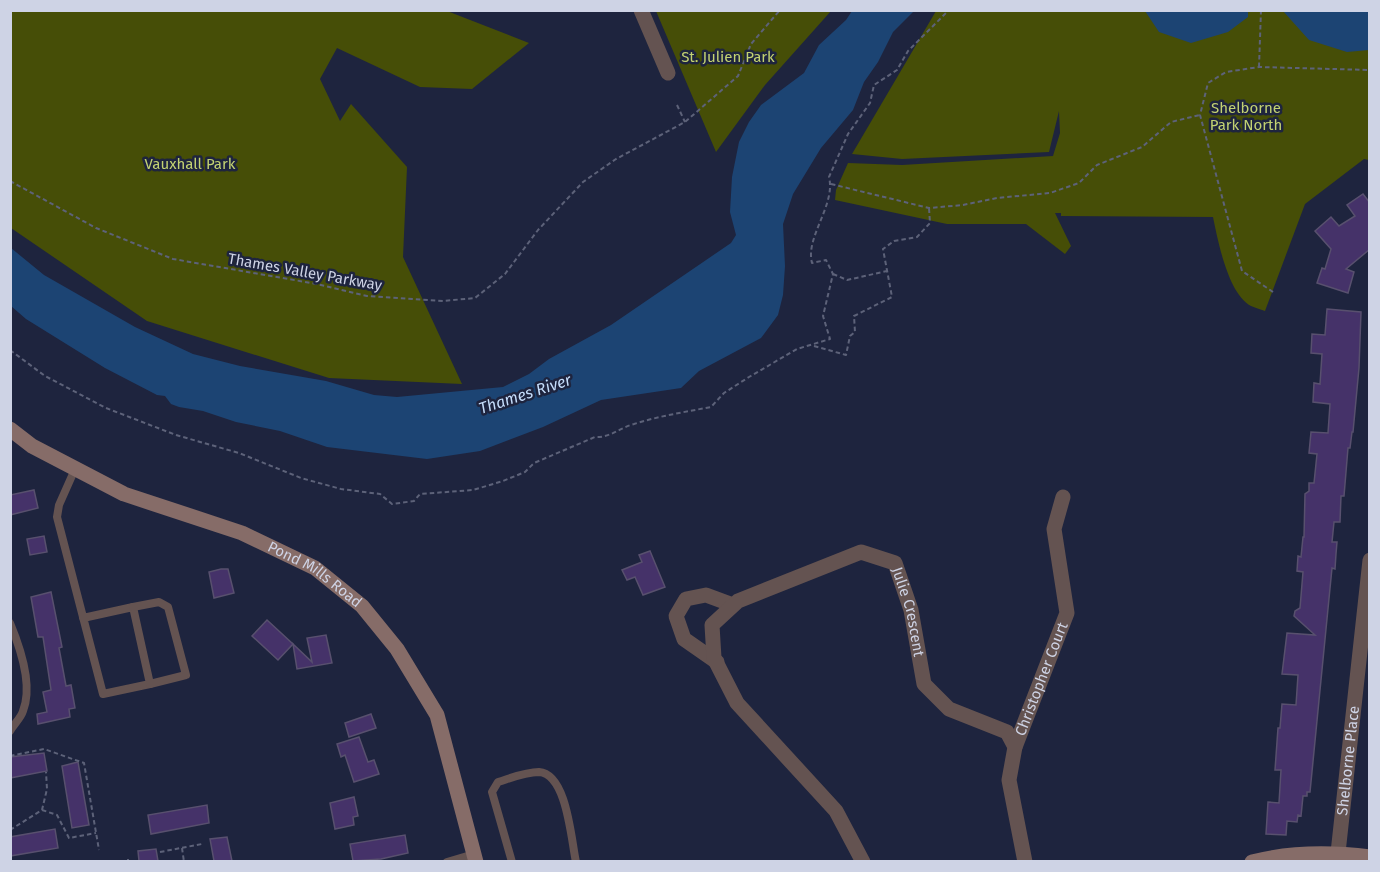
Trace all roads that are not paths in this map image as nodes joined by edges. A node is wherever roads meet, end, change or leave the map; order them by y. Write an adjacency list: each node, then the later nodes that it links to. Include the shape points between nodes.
1 (640, 10): 2 (street)
2 (668, 73)
3 (10, 429): 4 (main road, Pond Mills Road)
4 (75, 469): 9 (lane, via 57,517); 16 (main road, Pond Mills Road, via 124,494 242,533 315,568 362,606 397,649 437,715)
5 (1063, 497): 14 (street, Christopher Court, via 1054,529 1067,613)
6 (1370, 561): 17 (street, Shelborne Place)
7 (733, 605): 11 (street, Julie Crescent, via 712,625); 11 (street, Julie Crescent, via 706,595 686,600 676,616 684,639); 14 (street, Julie Crescent, via 861,552 895,563 911,610 924,684 949,709 1007,732)
8 (133, 607): 9 (lane); 12 (lane); 12 (lane, via 159,602 168,607 186,675)
9 (83, 618): 12 (lane, via 103,694)
10 (10, 623): 13 (lane, via 27,681 24,710)
11 (717, 663): 21 (street, Julie Crescent, via 737,703 836,811)
12 (150, 684)
13 (10, 731)
14 (1015, 747): 22 (street, Christopher Court, via 1009,780)
15 (1370, 857): 17 (main road)
16 (475, 858): 18 (lane)
17 (1338, 858): 23 (main road, via 1282,854)
18 (447, 861)
19 (512, 861): 20 (lane, via 492,792 498,782 540,772 549,775 562,792)
20 (576, 861)
21 (863, 861)
22 (1024, 861)
23 (1252, 861)

